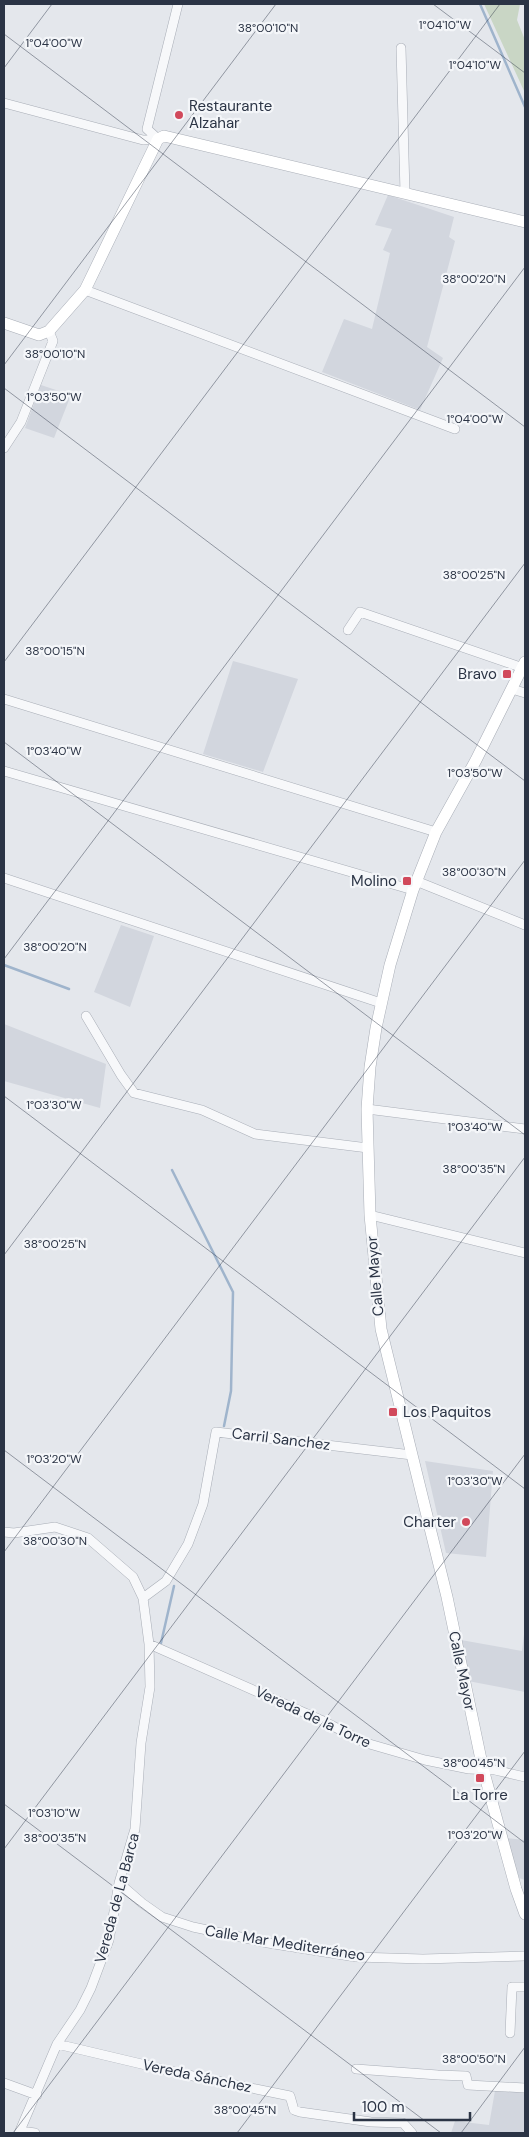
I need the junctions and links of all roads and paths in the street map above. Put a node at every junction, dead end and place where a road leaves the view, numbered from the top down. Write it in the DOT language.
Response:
graph roads {
  1 [pos="178,4"];
  2 [pos="401,48"];
  3 [pos="4,103"];
  4 [pos="158,139"];
  5 [pos="405,193"];
  6 [pos="525,222"];
  7 [pos="85,290"];
  8 [pos="4,323"];
  9 [pos="49,331"];
  10 [pos="455,429"];
  11 [pos="4,448"];
  12 [pos="348,630"];
  13 [pos="524,665"];
  14 [pos="512,688"];
  15 [pos="525,693"];
  16 [pos="4,699"];
  17 [pos="4,771"];
  18 [pos="436,832"];
  19 [pos="4,878"];
  20 [pos="415,886"];
  21 [pos="525,925"];
  22 [pos="381,1003"];
  23 [pos="86,1016"];
  24 [pos="367,1109"];
  25 [pos="525,1129"];
  26 [pos="368,1148"];
  27 [pos="370,1215"];
  28 [pos="525,1253"];
  29 [pos="412,1455"];
  30 [pos="4,1532"];
  31 [pos="143,1598"];
  32 [pos="149,1644"];
  33 [pos="483,1769"];
  34 [pos="525,1777"];
  35 [pos="119,1883"];
  36 [pos="524,1907"];
  37 [pos="525,1956"];
  38 [pos="525,1987"];
  39 [pos="510,2034"];
  40 [pos="57,2044"];
  41 [pos="356,2069"];
  42 [pos="4,2083"];
  43 [pos="525,2088"];
  44 [pos="37,2095"];
  45 [pos="20,2132"];
  46 [pos="35,2133"];
  47 [pos="412,2133"];
  1 -- 4 [label="street"];
  2 -- 5 [label="street"];
  3 -- 4 [label="street"];
  4 -- 5 [label="main road"];
  4 -- 7 [label="main road"];
  5 -- 6 [label="main road"];
  7 -- 9 [label="main road"];
  7 -- 10 [label="street"];
  8 -- 9 [label="main road"];
  9 -- 11 [label="street"];
  12 -- 13 [label="street"];
  13 -- 14 [label="main road, Calle Mayor"];
  14 -- 15 [label="street"];
  14 -- 18 [label="main road, Calle Mayor"];
  16 -- 18 [label="street"];
  17 -- 20 [label="street"];
  18 -- 20 [label="main road, Calle Mayor"];
  19 -- 22 [label="street"];
  20 -- 21 [label="street"];
  20 -- 22 [label="main road, Calle Mayor"];
  22 -- 24 [label="main road, Calle Mayor"];
  23 -- 26 [label="street"];
  24 -- 25 [label="street"];
  24 -- 26 [label="main road, Calle Mayor"];
  26 -- 27 [label="main road, Calle Mayor"];
  27 -- 28 [label="street"];
  27 -- 29 [label="main road, Calle Mayor"];
  29 -- 31 [label="street, Carril Sanchez"];
  29 -- 33 [label="main road, Calle Mayor"];
  30 -- 31 [label="street"];
  31 -- 32 [label="street, Vereda de La Barca"];
  32 -- 33 [label="street, Vereda de la Torre"];
  32 -- 35 [label="street, Vereda de La Barca"];
  33 -- 34 [label="street, Vereda de la Torre"];
  33 -- 36 [label="main road, Calle Mayor"];
  35 -- 37 [label="street, Calle Mar Mediterráneo"];
  35 -- 40 [label="street, Vereda de La Barca"];
  38 -- 39 [label="street"];
  40 -- 44 [label="street, Vereda de La Barca"];
  40 -- 47 [label="street, Vereda Sánchez"];
  41 -- 43 [label="street"];
  42 -- 44 [label="street"];
  44 -- 45 [label="street, Vereda de La Barca"];
  45 -- 46 [label="street"];
}
